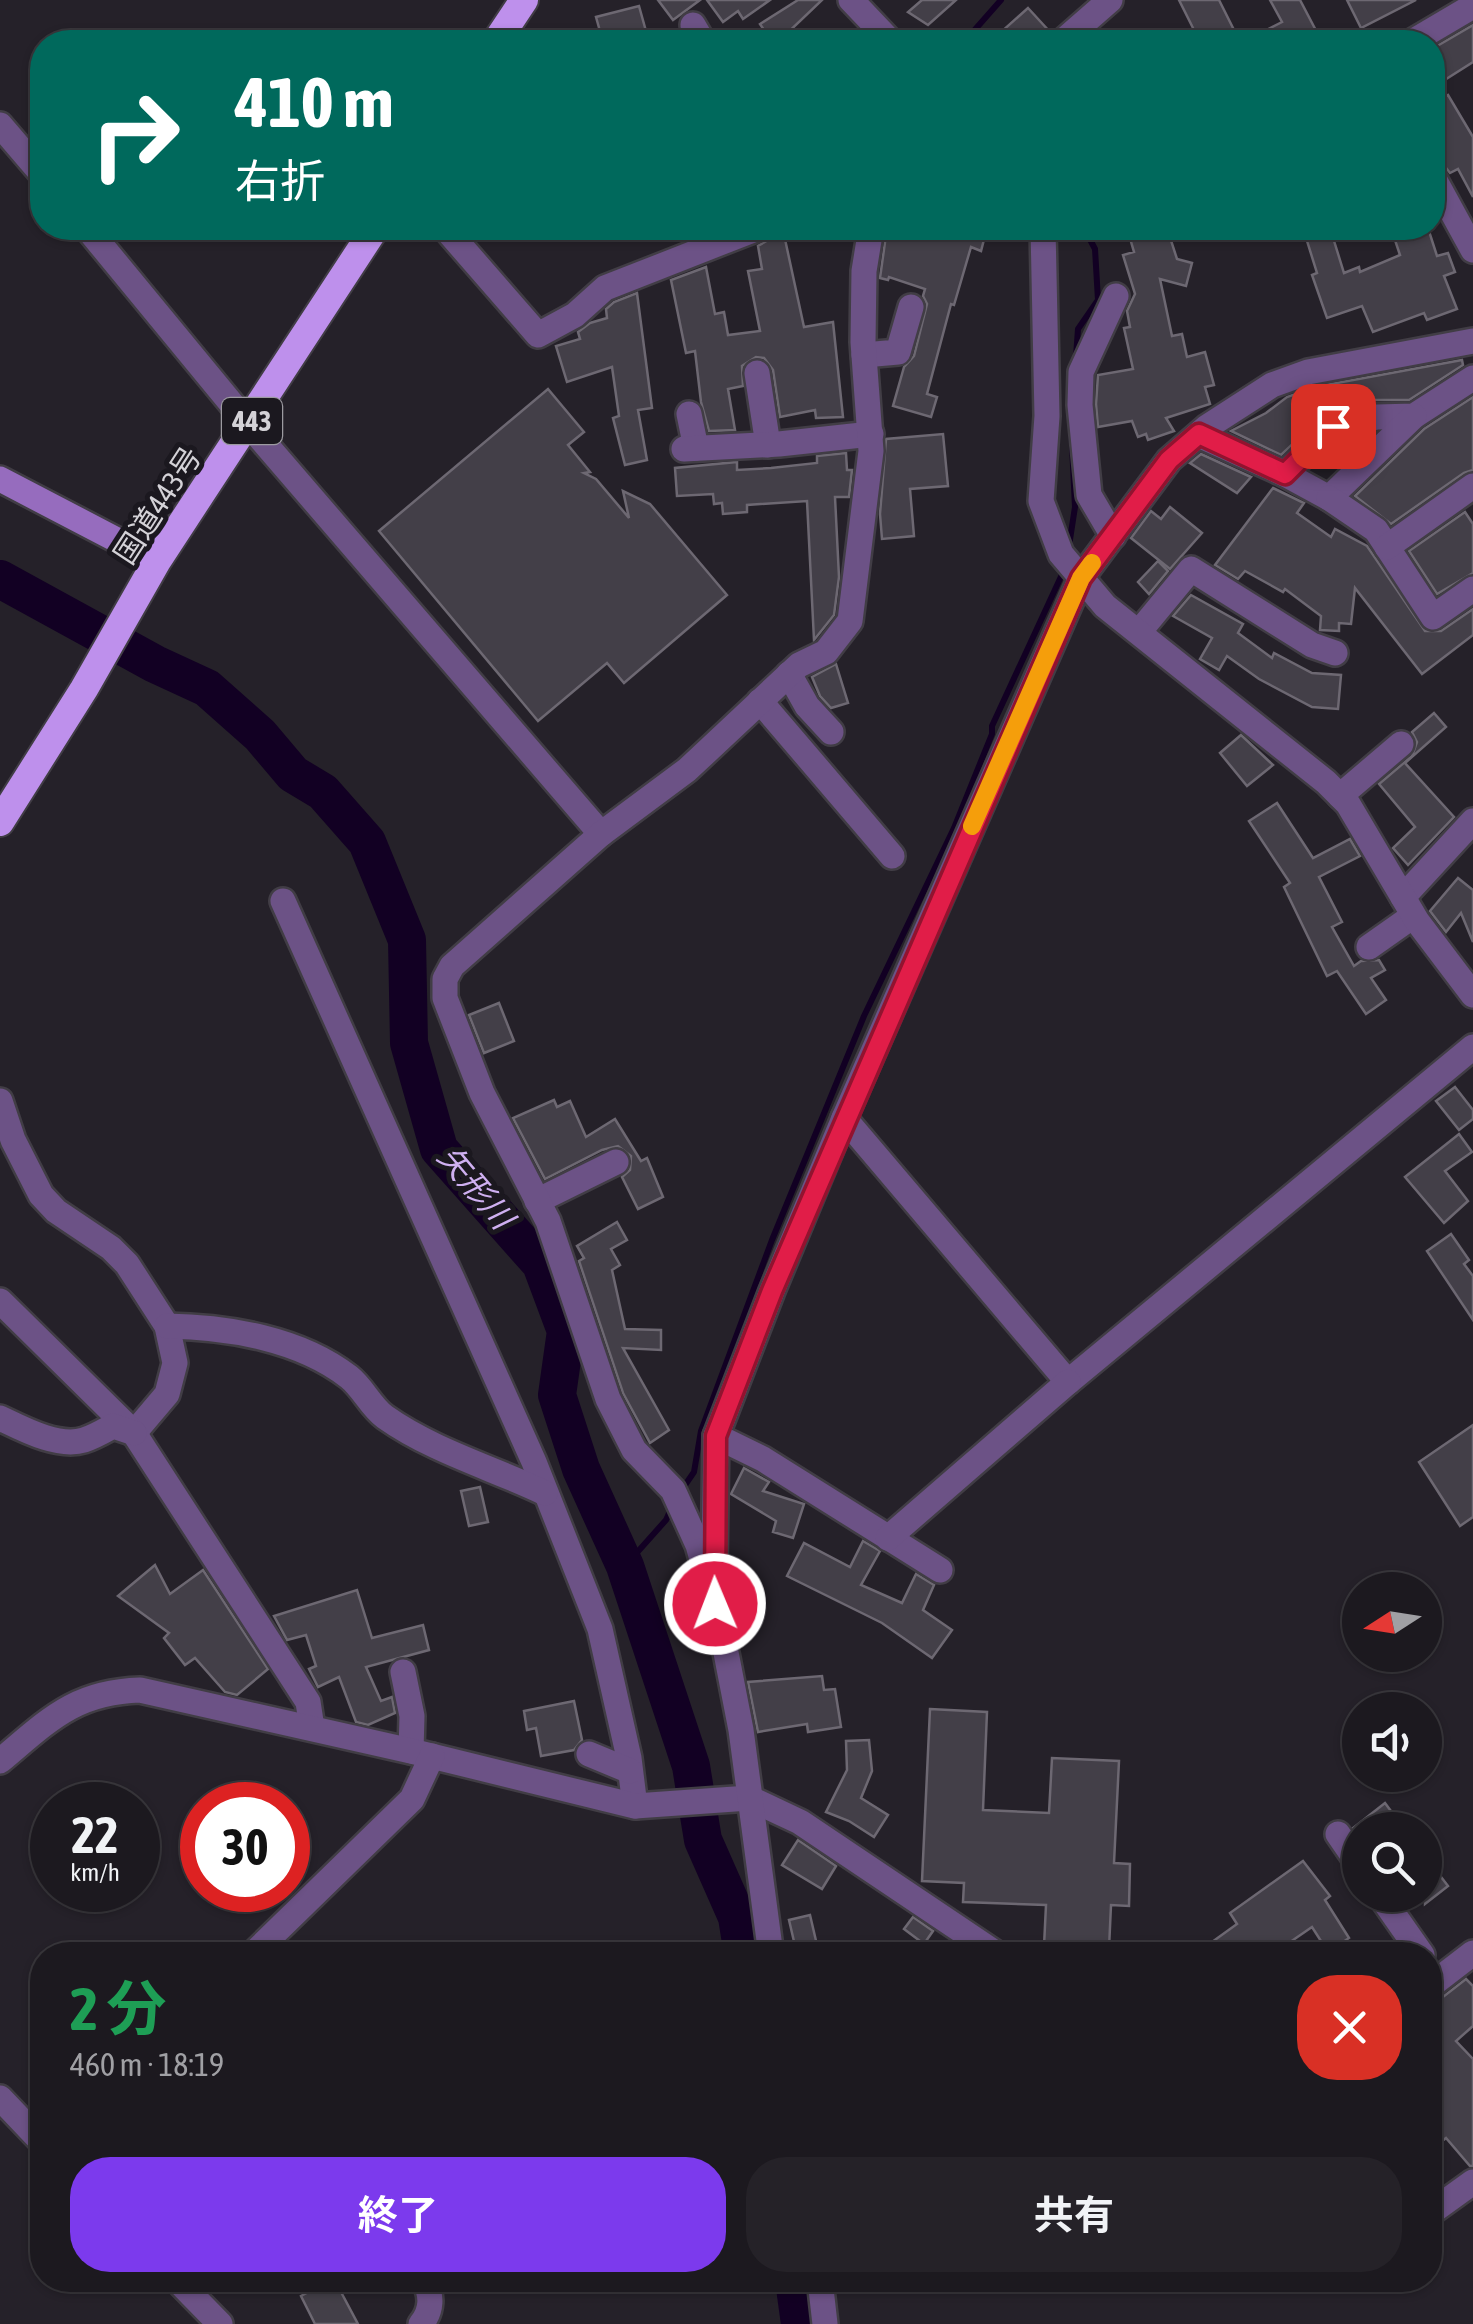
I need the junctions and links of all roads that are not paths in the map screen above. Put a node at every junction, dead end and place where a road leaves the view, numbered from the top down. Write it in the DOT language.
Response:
graph roads {
  1 [pos="524,0"];
  2 [pos="851,0"];
  3 [pos="1110,0"];
  4 [pos="1473,6"];
  5 [pos="504,30"];
  6 [pos="880,30"];
  7 [pos="1076,30"];
  8 [pos="1432,30"];
  9 [pos="0,124"];
  10 [pos="30,160"];
  11 [pos="1445,199"];
  12 [pos="96,240"];
  13 [pos="367,240"];
  14 [pos="455,240"];
  15 [pos="727,240"];
  16 [pos="870,240"];
  17 [pos="1042,240"];
  18 [pos="1473,250"];
  19 [pos="1116,296"];
  20 [pos="911,307"];
  21 [pos="1473,342"];
  22 [pos="864,355"];
  23 [pos="758,374"];
  24 [pos="1473,378"];
  25 [pos="689,414"];
  26 [pos="1414,416"];
  27 [pos="249,425"];
  28 [pos="871,434"];
  29 [pos="1199,434"];
  30 [pos="768,445"];
  31 [pos="1285,474"];
  32 [pos="0,480"];
  33 [pos="1473,486"];
  34 [pos="1328,498"];
  35 [pos="1113,536"];
  36 [pos="1387,548"];
  37 [pos="157,561"];
  38 [pos="1081,578"];
  39 [pos="1473,589"];
  40 [pos="1139,632"];
  41 [pos="1335,653"];
  42 [pos="789,674"];
  43 [pos="760,701"];
  44 [pos="831,732"];
  45 [pos="1400,744"];
  46 [pos="1340,796"];
  47 [pos="1473,821"];
  48 [pos="0,822"];
  49 [pos="601,834"];
  50 [pos="1473,836"];
  51 [pos="892,856"];
  52 [pos="283,901"];
  53 [pos="1408,906"];
  54 [pos="1369,947"];
  55 [pos="1473,996"];
  56 [pos="1473,1047"];
  57 [pos="0,1101"];
  58 [pos="844,1118"];
  59 [pos="616,1162"];
  60 [pos="537,1201"];
  61 [pos="0,1301"];
  62 [pos="168,1326"];
  63 [pos="1068,1382"];
  64 [pos="0,1418"];
  65 [pos="134,1433"];
  66 [pos="716,1436"];
  67 [pos="546,1493"];
  68 [pos="888,1538"];
  69 [pos="940,1570"];
  70 [pos="715,1604"];
  71 [pos="403,1672"];
  72 [pos="312,1728"];
  73 [pos="422,1753"];
  74 [pos="589,1754"];
  75 [pos="0,1760"];
  76 [pos="630,1771"];
  77 [pos="743,1798"];
  78 [pos="642,1806"];
  79 [pos="1338,1834"];
  80 [pos="1342,1840"];
  81 [pos="1392,1912"];
  82 [pos="265,1942"];
  83 [pos="770,1942"];
  84 [pos="979,1942"];
  85 [pos="1413,1942"];
  86 [pos="1473,1953"];
  87 [pos="1442,1972"];
  88 [pos="0,2098"];
  89 [pos="30,2129"];
  90 [pos="1473,2182"];
  91 [pos="1442,2205"];
  92 [pos="189,2292"];
  93 [pos="429,2292"];
  94 [pos="821,2292"];
  95 [pos="220,2324"];
  96 [pos="421,2324"];
  97 [pos="825,2324"];
  1 -- 5 [label="highway"];
  2 -- 6 [label="street"];
  3 -- 7 [label="street"];
  4 -- 8 [label="street"];
  9 -- 10 [label="street"];
  11 -- 18 [label="street"];
  12 -- 27 [label="street"];
  13 -- 27 [label="highway, 国道443号 / 443"];
  14 -- 15 [label="street"];
  16 -- 22 [label="street"];
  17 -- 38 [label="street"];
  19 -- 35 [label="street"];
  20 -- 22 [label="street"];
  21 -- 29 [label="street"];
  22 -- 28 [label="street"];
  23 -- 30 [label="street"];
  24 -- 26 [label="street"];
  25 -- 30 [label="street"];
  26 -- 31 [label="street"];
  26 -- 34 [label="street"];
  27 -- 37 [label="highway, 国道443号 / 443"];
  27 -- 49 [label="street"];
  28 -- 30 [label="street"];
  28 -- 42 [label="street"];
  29 -- 31 [label="street"];
  29 -- 35 [label="street"];
  31 -- 34 [label="street"];
  32 -- 37 [label="main road"];
  33 -- 36 [label="street"];
  34 -- 36 [label="street"];
  35 -- 38 [label="street"];
  36 -- 39 [label="street"];
  37 -- 48 [label="highway, 国道443号 / 443"];
  38 -- 40 [label="street"];
  38 -- 58 [label="street"];
  40 -- 41 [label="street"];
  40 -- 46 [label="street"];
  42 -- 43 [label="street"];
  42 -- 44 [label="street"];
  43 -- 49 [label="street"];
  43 -- 51 [label="street"];
  45 -- 46 [label="street"];
  46 -- 53 [label="street"];
  47 -- 53 [label="street"];
  49 -- 60 [label="street"];
  50 -- 53 [label="street"];
  52 -- 67 [label="street"];
  53 -- 54 [label="street"];
  53 -- 55 [label="street"];
  56 -- 63 [label="street"];
  57 -- 62 [label="street"];
  58 -- 63 [label="street"];
  58 -- 66 [label="street"];
  59 -- 60 [label="street"];
  60 -- 70 [label="street"];
  61 -- 65 [label="street"];
  62 -- 65 [label="street"];
  62 -- 67 [label="street"];
  63 -- 68 [label="street"];
  64 -- 65 [label="street"];
  65 -- 72 [label="street"];
  66 -- 68 [label="street"];
  66 -- 70 [label="street"];
  67 -- 76 [label="street"];
  68 -- 69 [label="street"];
  70 -- 77 [label="street"];
  71 -- 73 [label="street"];
  72 -- 73 [label="street"];
  72 -- 75 [label="street"];
  73 -- 78 [label="street"];
  73 -- 82 [label="street"];
  74 -- 76 [label="street"];
  76 -- 78 [label="street"];
  77 -- 78 [label="street"];
  77 -- 83 [label="street"];
  77 -- 84 [label="street"];
  79 -- 80 [label="street"];
  81 -- 85 [label="street"];
  86 -- 87 [label="street"];
  88 -- 89 [label="street"];
  90 -- 91 [label="street"];
  92 -- 95 [label="street"];
  93 -- 96 [label="street"];
  94 -- 97 [label="street"];
}
